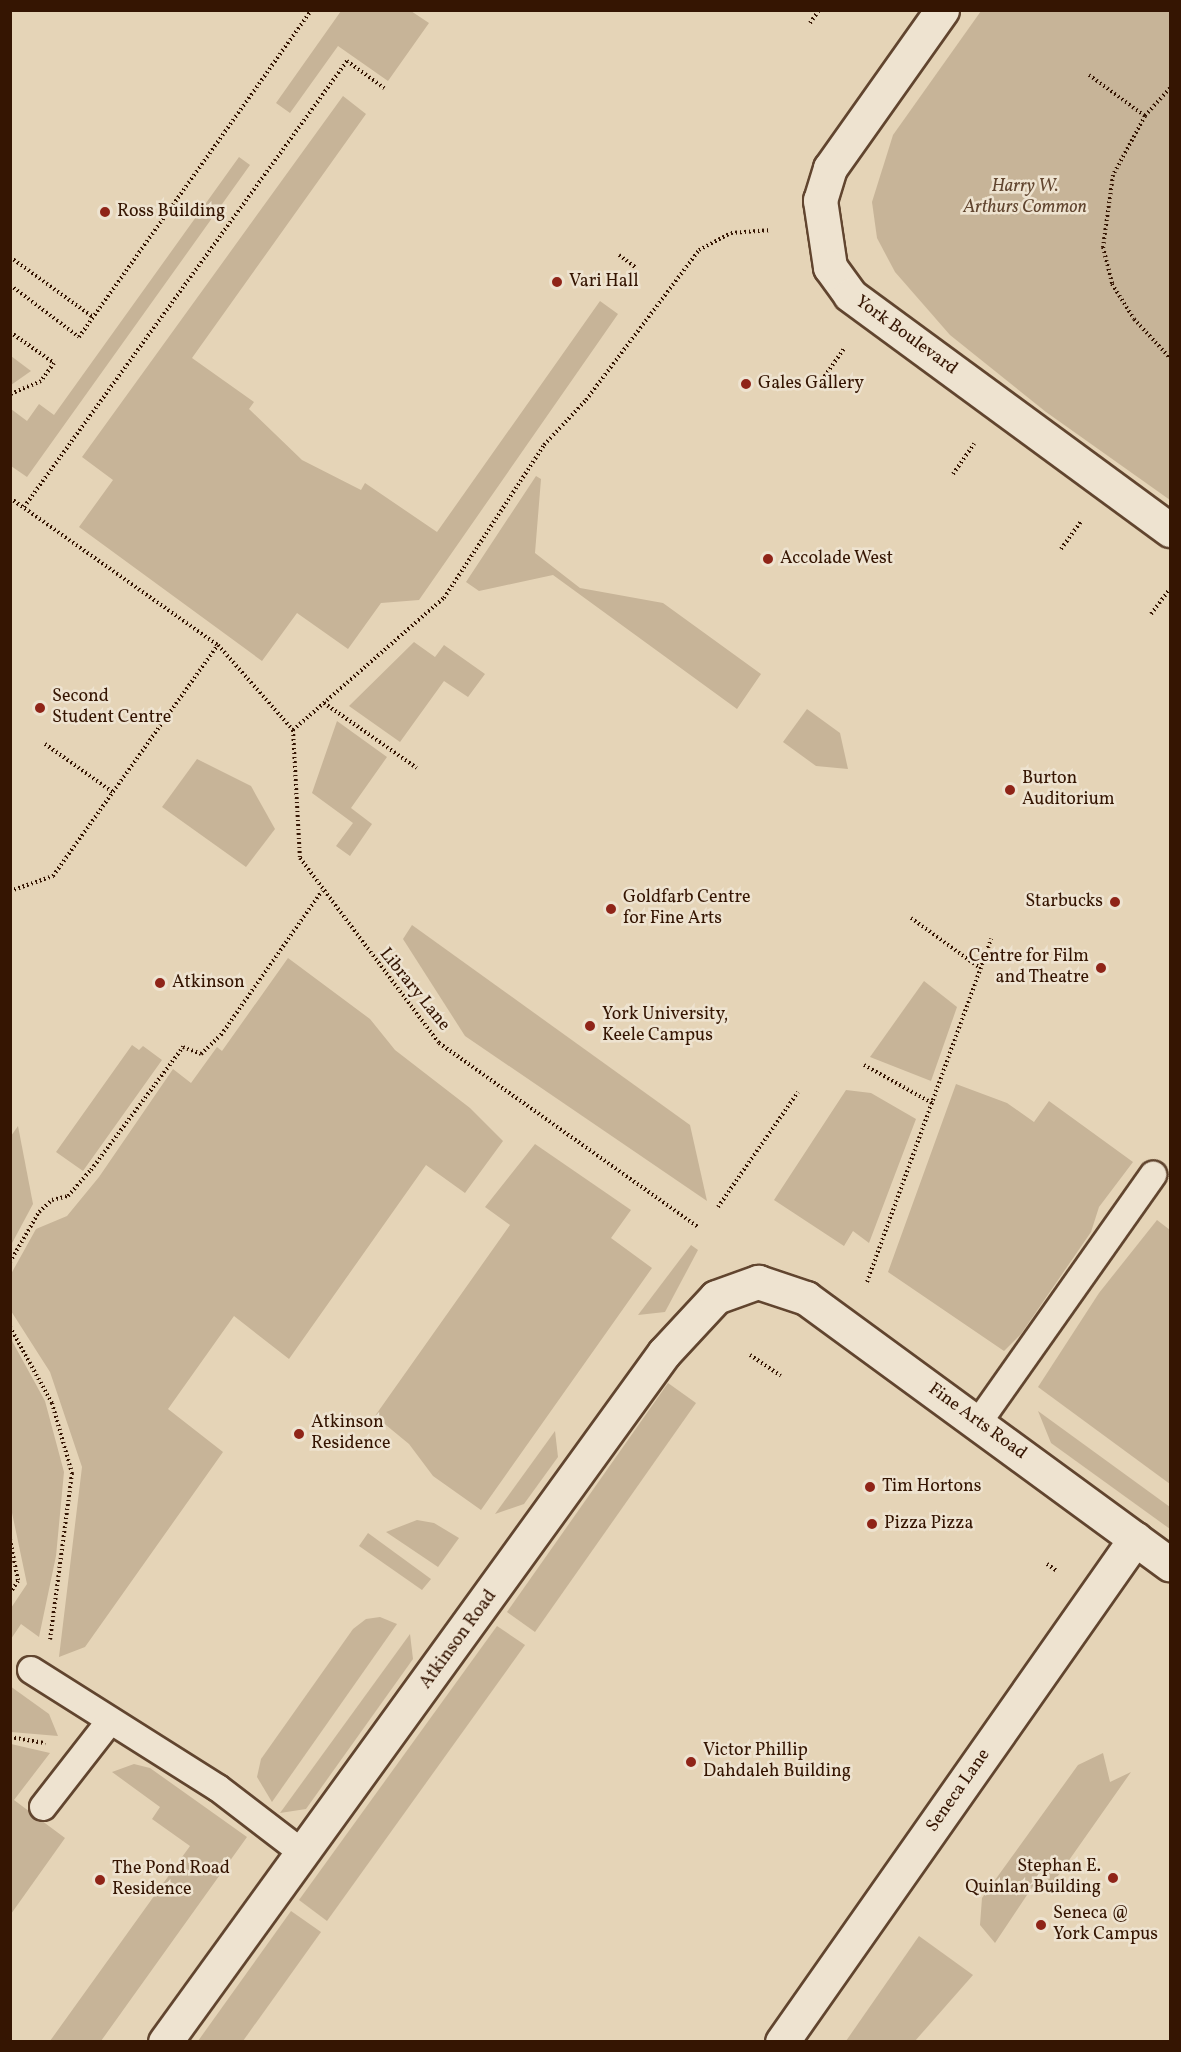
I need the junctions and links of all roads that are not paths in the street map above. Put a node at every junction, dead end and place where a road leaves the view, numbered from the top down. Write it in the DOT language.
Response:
graph roads {
  1 [pos="942,10"];
  2 [pos="1170,530"];
  3 [pos="1153,1176"];
  4 [pos="780,1286"];
  5 [pos="978,1423"];
  6 [pos="1135,1539"];
  7 [pos="1170,1564"];
  8 [pos="37,1675"];
  9 [pos="110,1721"];
  10 [pos="43,1807"];
  11 [pos="304,1854"];
  12 [pos="165,2042"];
  13 [pos="782,2042"];
  1 -- 2 [label="street, York Boulevard"];
  3 -- 5 [label="lane"];
  4 -- 5 [label="street, Fine Arts Road"];
  4 -- 11 [label="street, Atkinson Road"];
  5 -- 6 [label="street, Fine Arts Road"];
  6 -- 7 [label="street, Fine Arts Road"];
  6 -- 13 [label="street, Seneca Lane"];
  8 -- 9 [label="lane"];
  9 -- 10 [label="lane"];
  9 -- 11 [label="lane"];
  11 -- 12 [label="street, Atkinson Road"];
}
